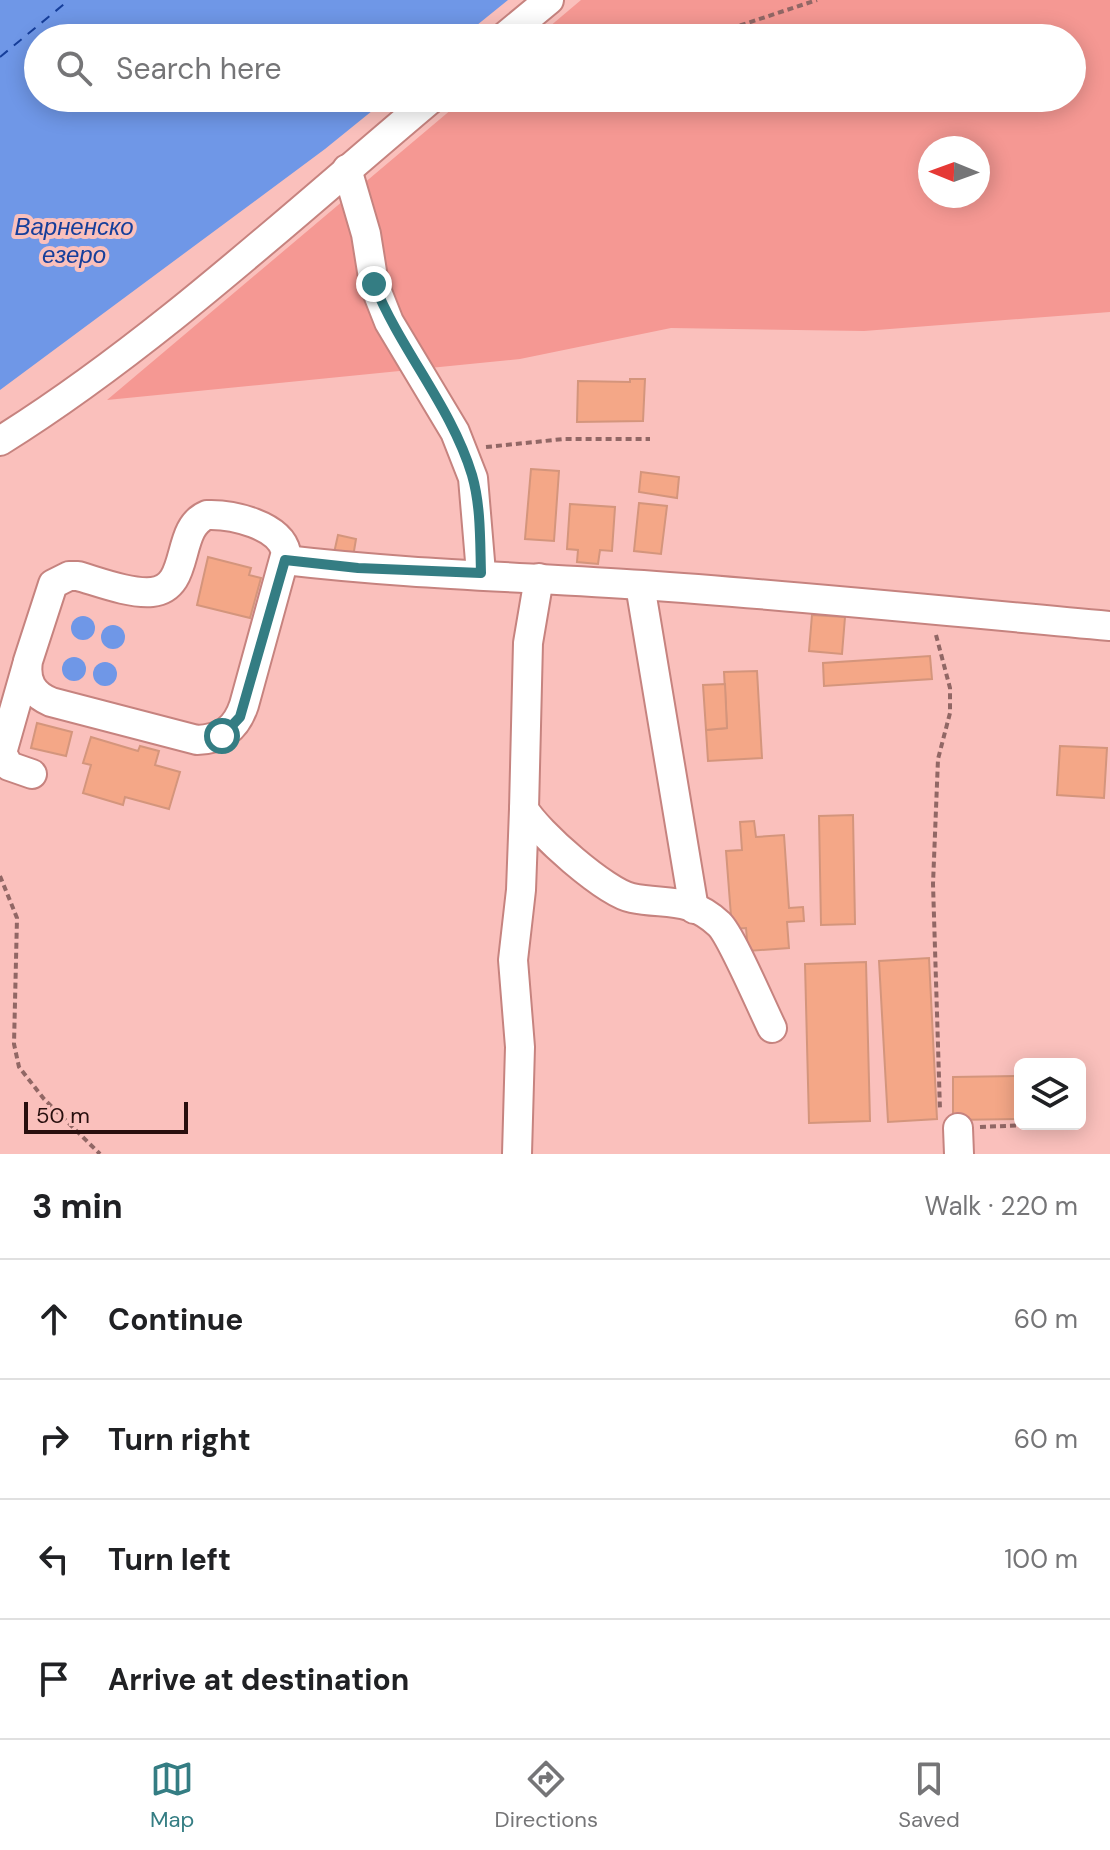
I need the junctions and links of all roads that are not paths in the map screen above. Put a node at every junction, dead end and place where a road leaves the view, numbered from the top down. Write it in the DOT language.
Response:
graph roads {
  1 [pos="549,0"];
  2 [pos="520,24"];
  3 [pos="415,112"];
  4 [pos="347,169"];
  5 [pos="0,441"];
  6 [pos="285,560"];
  7 [pos="481,573"];
  8 [pos="539,578"];
  9 [pos="640,585"];
  10 [pos="1110,626"];
  11 [pos="28,661"];
  12 [pos="32,774"];
  13 [pos="524,809"];
  14 [pos="694,909"];
  15 [pos="772,1028"];
  16 [pos="517,1154"];
  1 -- 2 [label="street"];
  3 -- 4 [label="street"];
  4 -- 5 [label="street"];
  4 -- 7 [label="street"];
  6 -- 7 [label="street"];
  6 -- 11 [label="street"];
  6 -- 11 [label="street"];
  7 -- 8 [label="street"];
  8 -- 9 [label="street"];
  8 -- 13 [label="street"];
  9 -- 10 [label="street"];
  9 -- 14 [label="street"];
  11 -- 12 [label="street"];
  13 -- 14 [label="street"];
  13 -- 16 [label="street"];
  14 -- 15 [label="street"];
}
